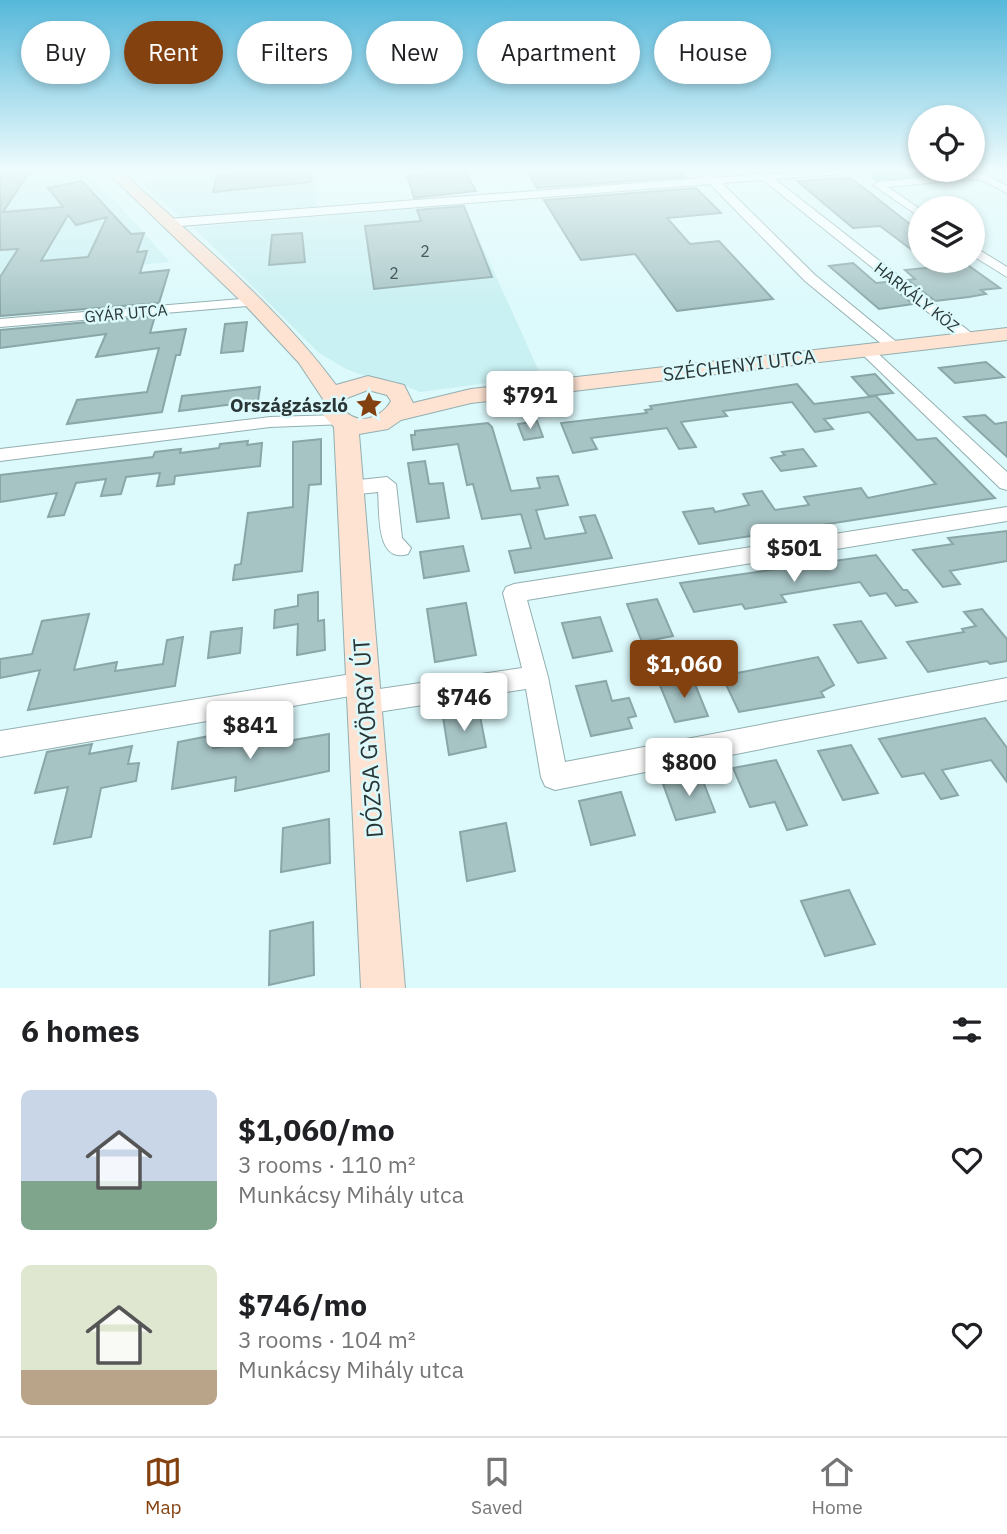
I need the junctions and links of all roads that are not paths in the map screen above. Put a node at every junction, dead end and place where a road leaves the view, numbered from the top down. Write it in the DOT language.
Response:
graph roads {
  1 [pos="161,217"];
  2 [pos="235,217"];
  3 [pos="749,217"];
  4 [pos="817,217"];
  5 [pos="167,223"];
  6 [pos="985,258"];
  7 [pos="1007,273"];
  8 [pos="253,302"];
  9 [pos="0,323"];
  10 [pos="1007,334"];
  11 [pos="969,338"];
  12 [pos="894,347"];
  13 [pos="867,351"];
  14 [pos="306,359"];
  15 [pos="357,384"];
  16 [pos="338,411"];
  17 [pos="391,411"];
  18 [pos="0,455"];
  19 [pos="349,483"];
  20 [pos="1007,483"];
  21 [pos="1007,514"];
  22 [pos="401,548"];
  23 [pos="536,677"];
  24 [pos="1007,689"];
  25 [pos="365,693"];
  26 [pos="0,744"];
  27 [pos="383,988"];
  1 -- 5 [label="main road, DÓZSA GYÖRGY ÚT"];
  2 -- 5 [label="street"];
  3 -- 12 [label="street"];
  4 -- 11 [label="street, HARKÁLY KÖZ"];
  5 -- 8 [label="main road, DÓZSA GYÖRGY ÚT"];
  6 -- 7 [label="street"];
  8 -- 9 [label="street, GYÁR UTCA"];
  8 -- 14 [label="main road, DÓZSA GYÖRGY ÚT"];
  10 -- 11 [label="main road, SZÉCHENYI UTCA"];
  11 -- 12 [label="main road, SZÉCHENYI UTCA"];
  12 -- 13 [label="main road, SZÉCHENYI UTCA"];
  13 -- 17 [label="main road, SZÉCHENYI UTCA"];
  13 -- 20 [label="street"];
  14 -- 15 [label="main road, DÓZSA GYÖRGY ÚT"];
  14 -- 16 [label="main road, DÓZSA GYÖRGY ÚT"];
  15 -- 16 [label="main road"];
  15 -- 17 [label="main road, DÓZSA GYÖRGY ÚT"];
  16 -- 17 [label="main road, SZÉCHENYI UTCA"];
  16 -- 18 [label="street"];
  16 -- 19 [label="main road, DÓZSA GYÖRGY ÚT"];
  17 -- 19 [label="main road"];
  19 -- 22 [label="street"];
  19 -- 25 [label="main road, DÓZSA GYÖRGY ÚT"];
  21 -- 23 [label="street"];
  23 -- 24 [label="street"];
  23 -- 25 [label="street"];
  25 -- 26 [label="street"];
  25 -- 27 [label="main road, DÓZSA GYÖRGY ÚT"];
}
